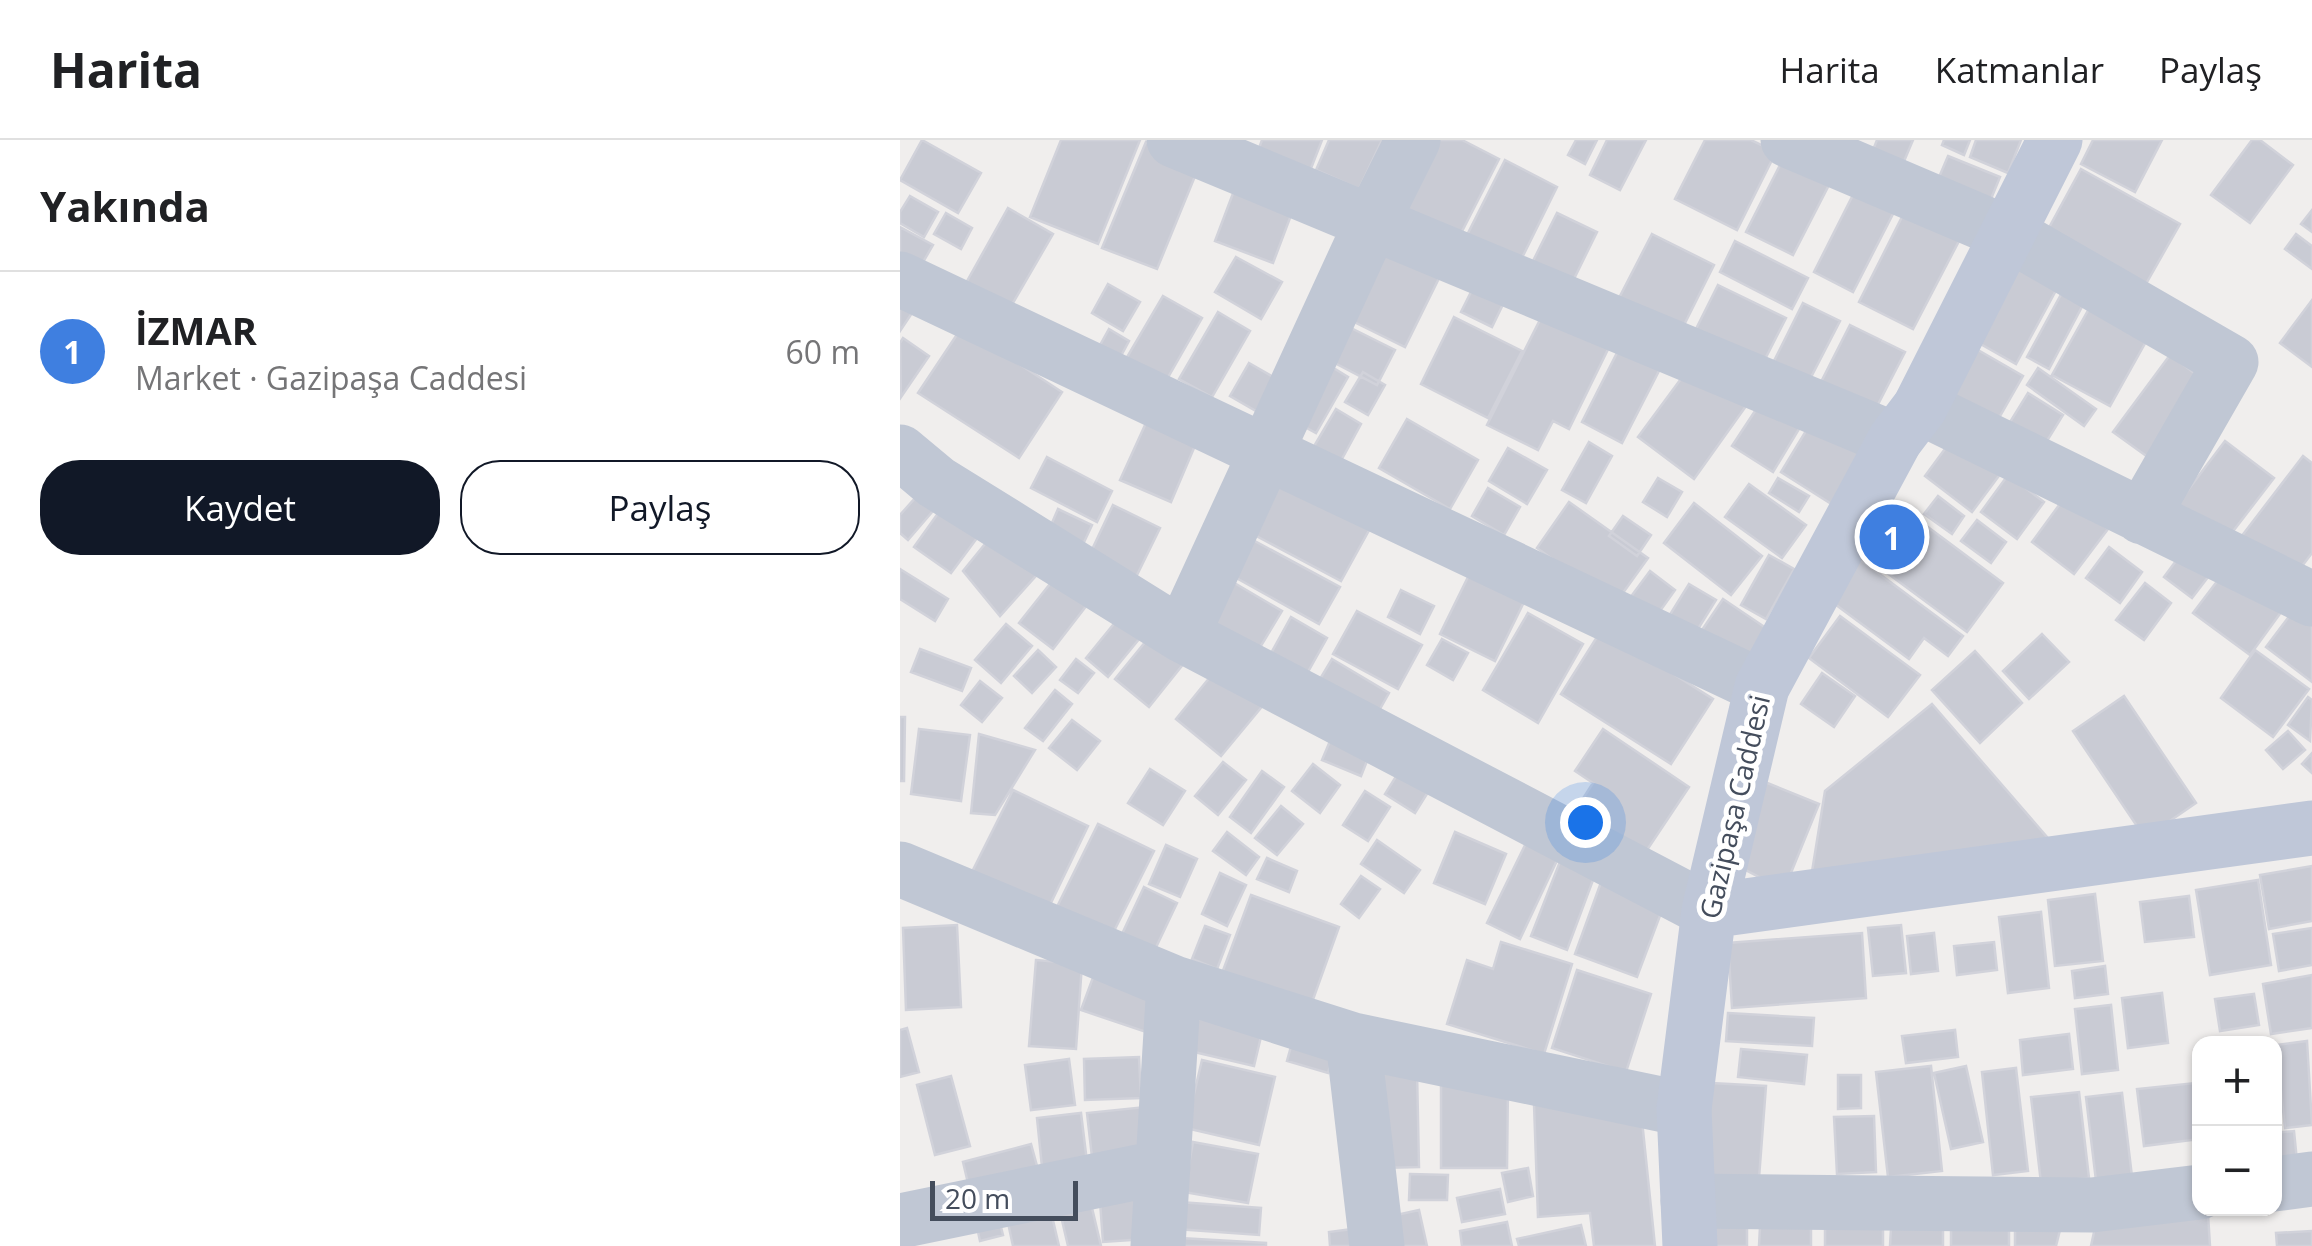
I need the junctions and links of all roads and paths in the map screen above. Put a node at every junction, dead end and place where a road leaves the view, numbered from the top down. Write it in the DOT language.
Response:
graph roads {
  1 [pos="1174,140"];
  2 [pos="1414,140"];
  3 [pos="1788,140"];
  4 [pos="2056,140"];
  5 [pos="1372,220"];
  6 [pos="2009,234"];
  7 [pos="900,279"];
  8 [pos="1908,423"];
  9 [pos="900,452"];
  10 [pos="1266,454"];
  11 [pos="2142,517"];
  12 [pos="2312,599"];
  13 [pos="1182,635"];
  14 [pos="1762,687"];
  15 [pos="2312,828"];
  16 [pos="900,869"];
  17 [pos="1709,911"];
  18 [pos="1174,983"];
  19 [pos="1353,1040"];
  20 [pos="1684,1109"];
  21 [pos="1163,1167"];
  22 [pos="2312,1180"];
  23 [pos="2282,1183"];
  24 [pos="2192,1194"];
  25 [pos="900,1221"];
  26 [pos="1689,1223"];
  27 [pos="2086,1225"];
  28 [pos="1158,1246"];
  29 [pos="1377,1246"];
  1 -- 5 [label="street"];
  2 -- 5 [label="street"];
  3 -- 6 [label="street"];
  4 -- 6 [label="street, Gazipaşa Caddesi"];
  5 -- 8 [label="street"];
  5 -- 10 [label="street"];
  6 -- 8 [label="street, Gazipaşa Caddesi"];
  6 -- 11 [label="street"];
  7 -- 10 [label="street"];
  8 -- 11 [label="street"];
  8 -- 14 [label="street, Gazipaşa Caddesi"];
  9 -- 13 [label="street"];
  10 -- 13 [label="street"];
  10 -- 14 [label="street"];
  11 -- 12 [label="street"];
  13 -- 17 [label="street"];
  14 -- 17 [label="street, Gazipaşa Caddesi"];
  15 -- 17 [label="street"];
  16 -- 18 [label="street"];
  17 -- 20 [label="street, Gazipaşa Caddesi"];
  18 -- 19 [label="street"];
  18 -- 21 [label="street"];
  19 -- 20 [label="street"];
  19 -- 29 [label="street"];
  20 -- 26 [label="street, Gazipaşa Caddesi"];
  21 -- 25 [label="street"];
  21 -- 28 [label="street"];
  22 -- 23 [label="street"];
  24 -- 27 [label="street"];
  26 -- 27 [label="street"];
}
